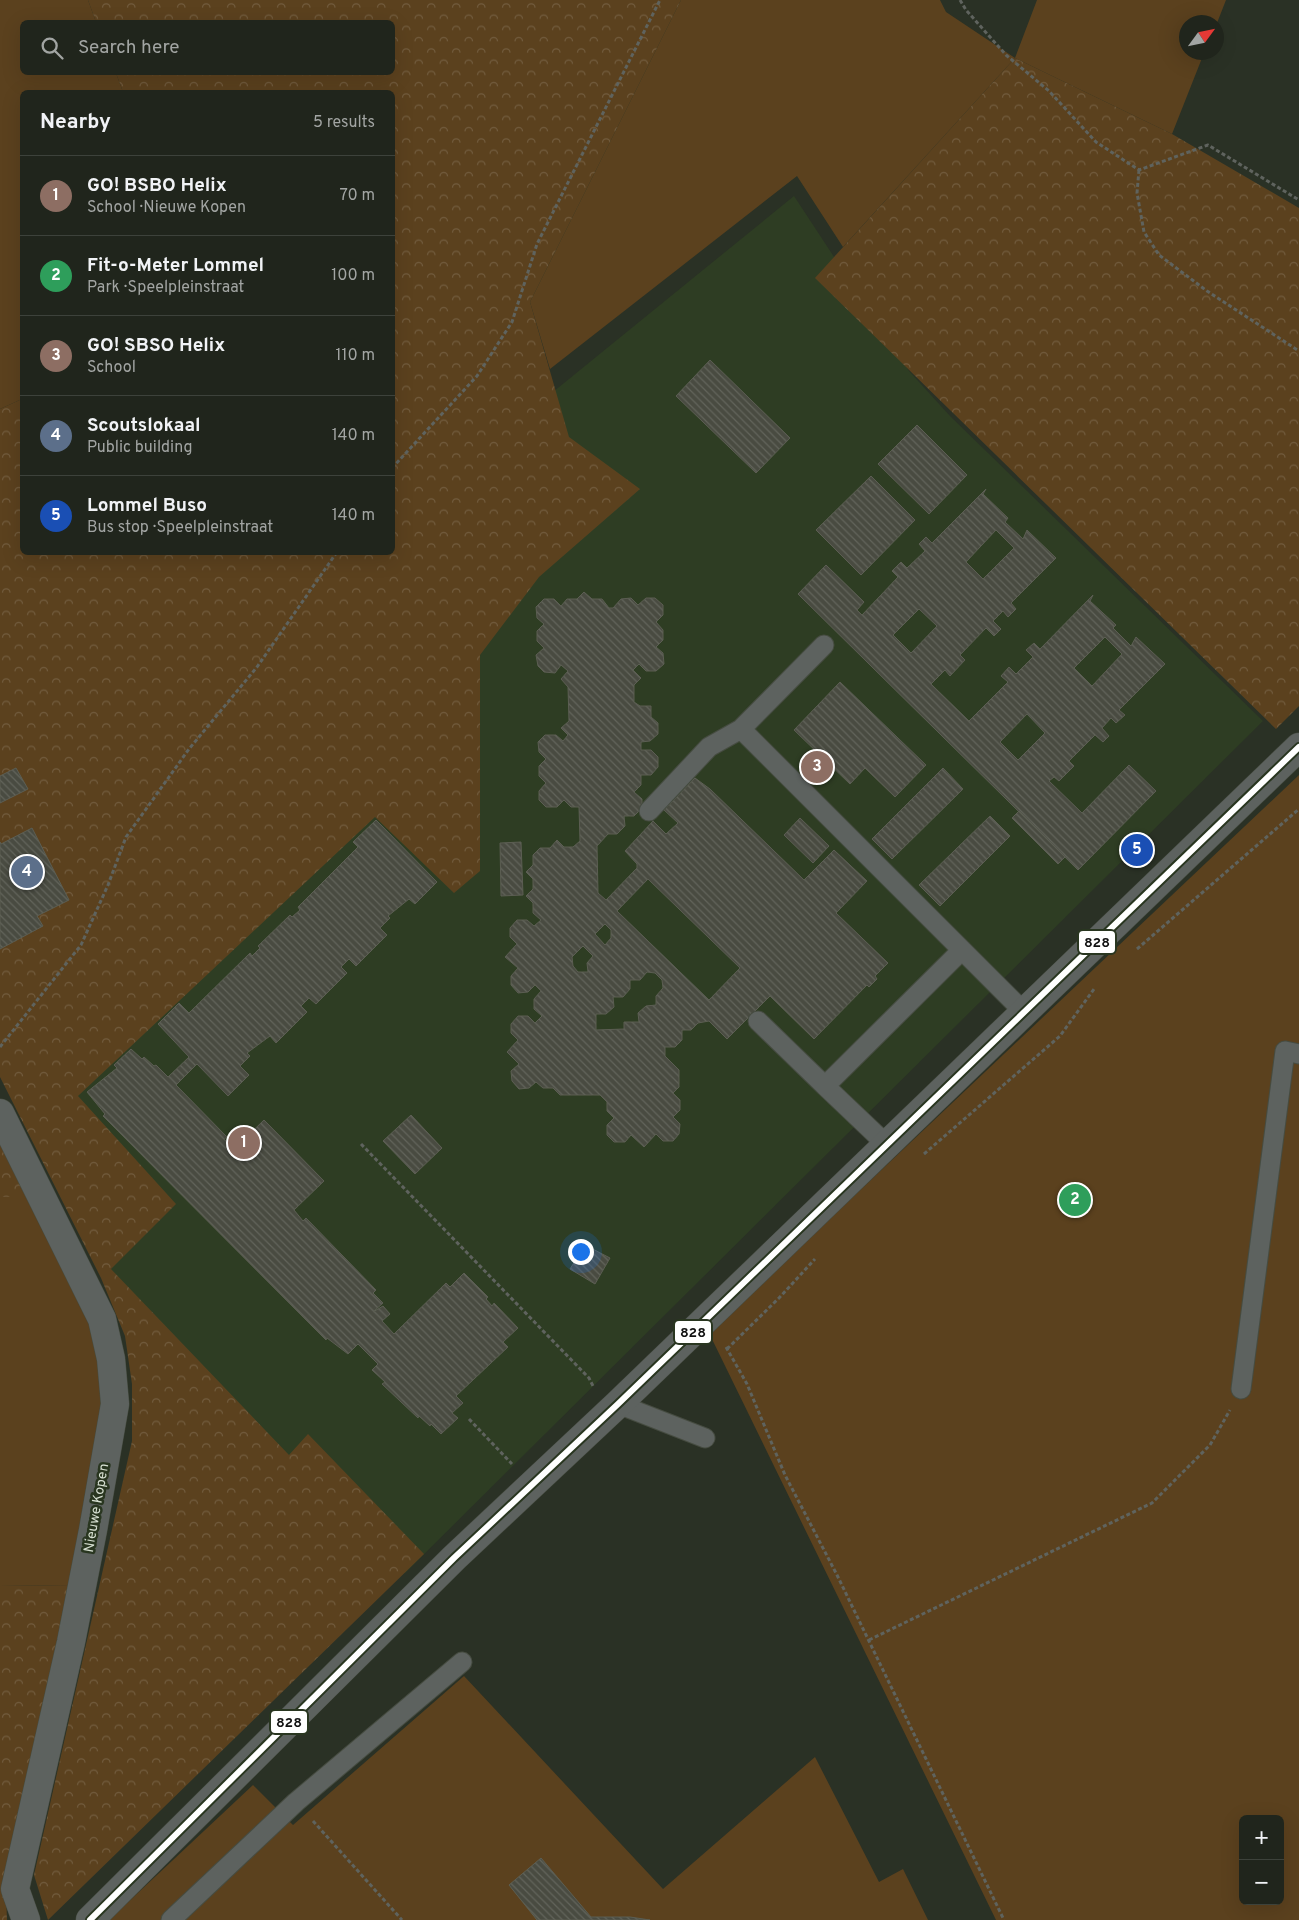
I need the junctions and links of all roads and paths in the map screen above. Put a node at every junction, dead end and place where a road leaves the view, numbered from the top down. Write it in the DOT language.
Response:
graph roads {
  1 [pos="660,0"];
  2 [pos="960,0"];
  3 [pos="1139,170"];
  4 [pos="1299,200"];
  5 [pos="1299,351"];
  6 [pos="395,465"];
  7 [pos="335,555"];
  8 [pos="824,645"];
  9 [pos="741,729"];
  10 [pos="1299,747"];
  11 [pos="1299,809"];
  12 [pos="649,811"];
  13 [pos="962,950"];
  14 [pos="1132,953"];
  15 [pos="1097,986"];
  16 [pos="1025,1013"];
  17 [pos="758,1021"];
  18 [pos="0,1047"];
  19 [pos="1299,1054"];
  20 [pos="825,1086"];
  21 [pos="0,1113"];
  22 [pos="361,1144"];
  23 [pos="887,1145"];
  24 [pos="918,1160"];
  25 [pos="820,1254"];
  26 [pos="708,1316"];
  27 [pos="727,1348"];
  28 [pos="1241,1388"];
  29 [pos="613,1408"];
  30 [pos="469,1419"];
  31 [pos="705,1438"];
  32 [pos="532,1484"];
  33 [pos="869,1640"];
  34 [pos="462,1662"];
  35 [pos="296,1802"];
  36 [pos="26,1920"];
  37 [pos="90,1920"];
  38 [pos="171,1920"];
  39 [pos="402,1920"];
  40 [pos="1004,1920"];
  1 -- 6 [label="path"];
  2 -- 3 [label="path"];
  3 -- 4 [label="path"];
  3 -- 5 [label="path"];
  7 -- 18 [label="path"];
  8 -- 9 [label="lane"];
  9 -- 12 [label="lane"];
  9 -- 13 [label="lane"];
  10 -- 16 [label="street"];
  11 -- 14 [label="path"];
  13 -- 16 [label="lane"];
  13 -- 20 [label="lane"];
  15 -- 24 [label="path"];
  16 -- 23 [label="street"];
  17 -- 20 [label="lane"];
  19 -- 28 [label="lane"];
  20 -- 23 [label="lane"];
  21 -- 36 [label="street, Nieuwe Kopen"];
  22 -- 29 [label="path"];
  23 -- 26 [label="street"];
  25 -- 27 [label="path"];
  26 -- 27 [label="path"];
  26 -- 29 [label="street"];
  27 -- 33 [label="path"];
  28 -- 33 [label="path"];
  29 -- 31 [label="lane"];
  29 -- 32 [label="street"];
  30 -- 32 [label="path"];
  32 -- 37 [label="street"];
  33 -- 40 [label="path"];
  34 -- 35 [label="lane"];
  35 -- 38 [label="lane"];
  35 -- 39 [label="path"];
}
